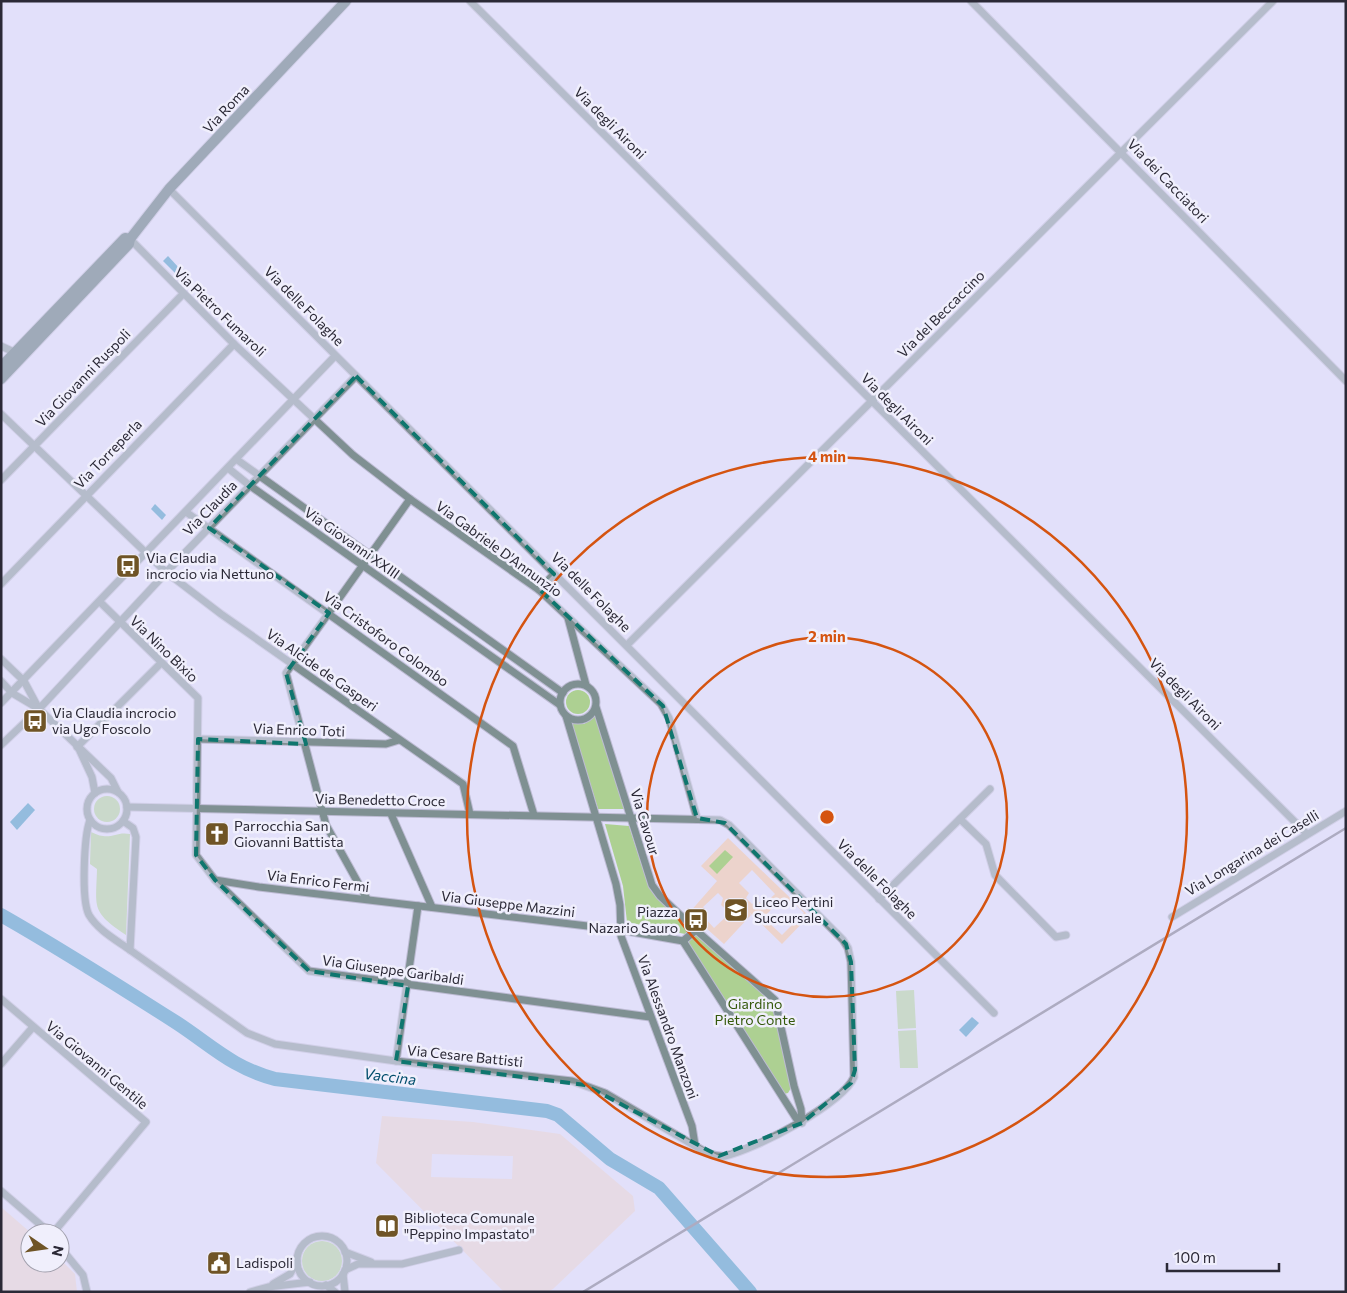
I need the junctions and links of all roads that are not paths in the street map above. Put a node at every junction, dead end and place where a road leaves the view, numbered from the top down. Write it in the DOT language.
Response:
graph roads {
  1 [pos="346,1"];
  2 [pos="470,1"];
  3 [pos="971,1"];
  4 [pos="1273,1"];
  5 [pos="1122,152"];
  6 [pos="169,189"];
  7 [pos="130,239"];
  8 [pos="183,294"];
  9 [pos="234,344"];
  10 [pos="1,346"];
  11 [pos="19,356"];
  12 [pos="335,356"];
  13 [pos="1,367"];
  14 [pos="356,376"];
  15 [pos="1,379"];
  16 [pos="1346,380"];
  17 [pos="294,400"];
  18 [pos="871,400"];
  19 [pos="1,414"];
  20 [pos="315,417"];
  21 [pos="35,445"];
  22 [pos="236,459"];
  23 [pos="228,468"];
  24 [pos="258,477"];
  25 [pos="1,480"];
  26 [pos="249,486"];
  27 [pos="86,494"];
  28 [pos="410,499"];
  29 [pos="186,512"];
  30 [pos="208,528"];
  31 [pos="146,554"];
  32 [pos="369,555"];
  33 [pos="362,565"];
  34 [pos="166,572"];
  35 [pos="554,574"];
  36 [pos="1,584"];
  37 [pos="539,590"];
  38 [pos="100,602"];
  39 [pos="329,613"];
  40 [pos="568,617"];
  41 [pos="120,623"];
  42 [pos="470,626"];
  43 [pos="463,636"];
  44 [pos="627,645"];
  45 [pos="1,659"];
  46 [pos="161,663"];
  47 [pos="292,664"];
  48 [pos="1,681"];
  49 [pos="24,681"];
  50 [pos="586,685"];
  51 [pos="12,693"];
  52 [pos="563,693"];
  53 [pos="1,703"];
  54 [pos="560,705"];
  55 [pos="596,707"];
  56 [pos="39,709"];
  57 [pos="566,716"];
  58 [pos="198,739"];
  59 [pos="399,740"];
  60 [pos="306,744"];
  61 [pos="1,745"];
  62 [pos="78,748"];
  63 [pos="990,789"];
  64 [pos="118,792"];
  65 [pos="95,793"];
  66 [pos="127,807"];
  67 [pos="197,809"];
  68 [pos="323,811"];
  69 [pos="1346,811"];
  70 [pos="390,814"];
  71 [pos="470,814"];
  72 [pos="534,815"];
  73 [pos="596,816"];
  74 [pos="632,818"];
  75 [pos="697,818"];
  76 [pos="960,819"];
  77 [pos="90,820"];
  78 [pos="123,822"];
  79 [pos="1308,834"];
  80 [pos="215,880"];
  81 [pos="879,899"];
  82 [pos="367,900"];
  83 [pos="418,906"];
  84 [pos="432,908"];
  85 [pos="1172,917"];
  86 [pos="621,930"];
  87 [pos="696,930"];
  88 [pos="1066,936"];
  89 [pos="683,941"];
  90 [pos="130,950"];
  91 [pos="407,986"];
  92 [pos="1,999"];
  93 [pos="994,1013"];
  94 [pos="650,1017"];
  95 [pos="33,1027"];
  96 [pos="396,1061"];
  97 [pos="1,1064"];
  98 [pos="802,1123"];
  99 [pos="695,1145"];
  100 [pos="1,1190"];
  101 [pos="39,1223"];
  102 [pos="60,1223"];
  103 [pos="459,1250"];
  104 [pos="345,1252"];
  105 [pos="297,1259"];
  106 [pos="70,1260"];
  107 [pos="374,1263"];
  108 [pos="344,1272"];
  109 [pos="310,1282"];
  110 [pos="326,1285"];
  111 [pos="268,1287"];
  112 [pos="87,1292"];
  113 [pos="250,1292"];
  114 [pos="335,1292"];
  115 [pos="345,1292"];
  1 -- 6 [label="street, Via Roma"];
  2 -- 18 [label="street, Via degli Aironi"];
  3 -- 5 [label="street, Via dei Cacciatori"];
  4 -- 5 [label="street, Via del Beccaccino"];
  5 -- 16 [label="street, Via dei Cacciatori"];
  5 -- 18 [label="street, Via del Beccaccino"];
  6 -- 7 [label="street, Via Roma"];
  6 -- 12 [label="street, Via delle Folaghe"];
  7 -- 8 [label="street, Via Pietro Fumaroli"];
  7 -- 11 [label="street, Via Roma"];
  8 -- 9 [label="street, Via Pietro Fumaroli"];
  8 -- 21 [label="street, Via Giovanni Ruspoli"];
  9 -- 17 [label="street, Via Pietro Fumaroli"];
  9 -- 27 [label="street, Via Torreperla"];
  10 -- 11 [label="street"];
  11 -- 13 [label="street, Via Roma"];
  11 -- 15 [label="street, Via Roma"];
  12 -- 14 [label="street, Via delle Folaghe"];
  12 -- 17 [label="street, Via Claudia"];
  14 -- 20 [label="street, Via Claudia"];
  14 -- 35 [label="street, Via delle Folaghe"];
  17 -- 20 [label="street, Via Gabriele D'Annunzio"];
  17 -- 22 [label="street, Via Claudia"];
  18 -- 44 [label="street, Via del Beccaccino"];
  18 -- 79 [label="street, Via degli Aironi"];
  19 -- 21 [label="street, Via Alcide de Gasperi"];
  20 -- 24 [label="street, Via Claudia"];
  20 -- 28 [label="street, Via Gabriele D'Annunzio"];
  21 -- 25 [label="street, Via Giovanni Ruspoli"];
  21 -- 27 [label="street, Via Alcide de Gasperi"];
  22 -- 23 [label="street, Via Claudia"];
  22 -- 24 [label="street, Via Giovanni XXIII"];
  23 -- 26 [label="street, Via Giovanni XXIII"];
  23 -- 29 [label="street, Via Claudia"];
  24 -- 26 [label="street, Via Claudia"];
  24 -- 32 [label="street, Via Giovanni XXIII"];
  26 -- 30 [label="street, Via Claudia"];
  26 -- 33 [label="street, Via Giovanni XXIII"];
  27 -- 31 [label="street, Via Alcide de Gasperi"];
  27 -- 36 [label="street, Via Torreperla"];
  28 -- 32 [label="street"];
  28 -- 37 [label="street, Via Gabriele D'Annunzio"];
  29 -- 30 [label="street, Via Cristoforo Colombo"];
  29 -- 31 [label="street, Via Claudia"];
  30 -- 34 [label="street, Via Claudia"];
  30 -- 39 [label="street, Via Cristoforo Colombo"];
  31 -- 34 [label="street, Via Alcide de Gasperi"];
  31 -- 38 [label="street, Via Claudia"];
  32 -- 33 [label="street"];
  32 -- 42 [label="street, Via Giovanni XXIII"];
  33 -- 39 [label="street"];
  33 -- 43 [label="street, Via Giovanni XXIII"];
  34 -- 41 [label="street, Via Claudia"];
  34 -- 47 [label="street, Via Alcide de Gasperi"];
  35 -- 37 [label="street"];
  35 -- 44 [label="street, Via delle Folaghe"];
  37 -- 40 [label="street, Via Gabriele D'Annunzio"];
  38 -- 41 [label="street, Via Nino Bixio"];
  38 -- 49 [label="street, Via Claudia"];
  39 -- 47 [label="street"];
  39 -- 72 [label="street, Via Cristoforo Colombo"];
  40 -- 50 [label="street"];
  40 -- 75 [label="street, Via Gabriele D'Annunzio"];
  41 -- 46 [label="street, Via Nino Bixio"];
  41 -- 56 [label="street, Via Claudia"];
  42 -- 43 [label="street"];
  42 -- 52 [label="street, Via Giovanni XXIII"];
  43 -- 54 [label="street, Via Giovanni XXIII"];
  44 -- 81 [label="street, Via delle Folaghe"];
  45 -- 49 [label="street"];
  46 -- 58 [label="street, Via Nino Bixio"];
  46 -- 62 [label="street"];
  47 -- 59 [label="street, Via Alcide de Gasperi"];
  47 -- 60 [label="street"];
  48 -- 51 [label="street"];
  49 -- 51 [label="street, Via Claudia"];
  49 -- 56 [label="street"];
  50 -- 52 [label="street"];
  50 -- 55 [label="street"];
  51 -- 53 [label="street, Via Claudia"];
  51 -- 56 [label="street"];
  52 -- 54 [label="street"];
  54 -- 57 [label="street"];
  55 -- 57 [label="street"];
  55 -- 74 [label="street, Via Cavour"];
  56 -- 61 [label="street, Via Claudia"];
  56 -- 62 [label="street"];
  57 -- 73 [label="street, Via Alessandro Manzoni"];
  58 -- 60 [label="street, Via Enrico Toti"];
  58 -- 67 [label="street, Via Nino Bixio"];
  59 -- 60 [label="street, Via Enrico Toti"];
  59 -- 71 [label="street, Via Alcide de Gasperi"];
  60 -- 68 [label="street"];
  62 -- 64 [label="street"];
  62 -- 65 [label="street"];
  63 -- 76 [label="street"];
  64 -- 65 [label="street"];
  64 -- 66 [label="street"];
  65 -- 77 [label="street"];
  66 -- 67 [label="street, Via Benedetto Croce"];
  66 -- 78 [label="street"];
  67 -- 68 [label="street, Via Benedetto Croce"];
  67 -- 80 [label="street, Via Giuseppe Garibaldi"];
  68 -- 70 [label="street, Via Benedetto Croce"];
  68 -- 82 [label="street"];
  69 -- 79 [label="street, Via Longarina dei Caselli"];
  70 -- 71 [label="street, Via Benedetto Croce"];
  70 -- 84 [label="street"];
  71 -- 72 [label="street, Via Benedetto Croce"];
  72 -- 73 [label="street, Via Benedetto Croce"];
  73 -- 74 [label="street, Via Benedetto Croce"];
  73 -- 86 [label="street, Via Alessandro Manzoni"];
  74 -- 75 [label="street, Via Benedetto Croce"];
  74 -- 87 [label="street, Via Cavour"];
  75 -- 98 [label="street, Via Cesare Battisti"];
  76 -- 81 [label="street"];
  76 -- 88 [label="street"];
  77 -- 78 [label="street"];
  77 -- 90 [label="street, Via Cesare Battisti"];
  78 -- 90 [label="street"];
  79 -- 85 [label="street, Via Longarina dei Caselli"];
  80 -- 82 [label="street, Via Enrico Fermi"];
  80 -- 91 [label="street, Via Giuseppe Garibaldi"];
  81 -- 93 [label="street, Via delle Folaghe"];
  82 -- 83 [label="street, Via Enrico Fermi"];
  83 -- 84 [label="street, Via Giuseppe Mazzini"];
  83 -- 91 [label="street"];
  84 -- 86 [label="street, Via Giuseppe Mazzini"];
  86 -- 89 [label="street, Via Giuseppe Mazzini"];
  86 -- 94 [label="street, Via Alessandro Manzoni"];
  87 -- 89 [label="street"];
  87 -- 98 [label="street, Via Cavour"];
  89 -- 98 [label="street"];
  90 -- 96 [label="street, Via Cesare Battisti"];
  91 -- 94 [label="street, Via Giuseppe Garibaldi"];
  91 -- 96 [label="street"];
  92 -- 95 [label="street, Via Giovanni Gentile"];
  94 -- 99 [label="street, Via Alessandro Manzoni"];
  95 -- 97 [label="street"];
  95 -- 102 [label="street, Via Giovanni Gentile"];
  96 -- 99 [label="street, Via Cesare Battisti"];
  98 -- 99 [label="street, Via Cesare Battisti"];
  100 -- 101 [label="street"];
  103 -- 107 [label="street"];
  104 -- 105 [label="street"];
  104 -- 107 [label="street"];
  104 -- 108 [label="street"];
  105 -- 109 [label="street"];
  105 -- 111 [label="street"];
  106 -- 112 [label="street"];
  107 -- 108 [label="street"];
  108 -- 110 [label="street"];
  108 -- 115 [label="street"];
  109 -- 110 [label="street"];
  109 -- 111 [label="street"];
  110 -- 114 [label="street"];
  111 -- 113 [label="street"];
}
